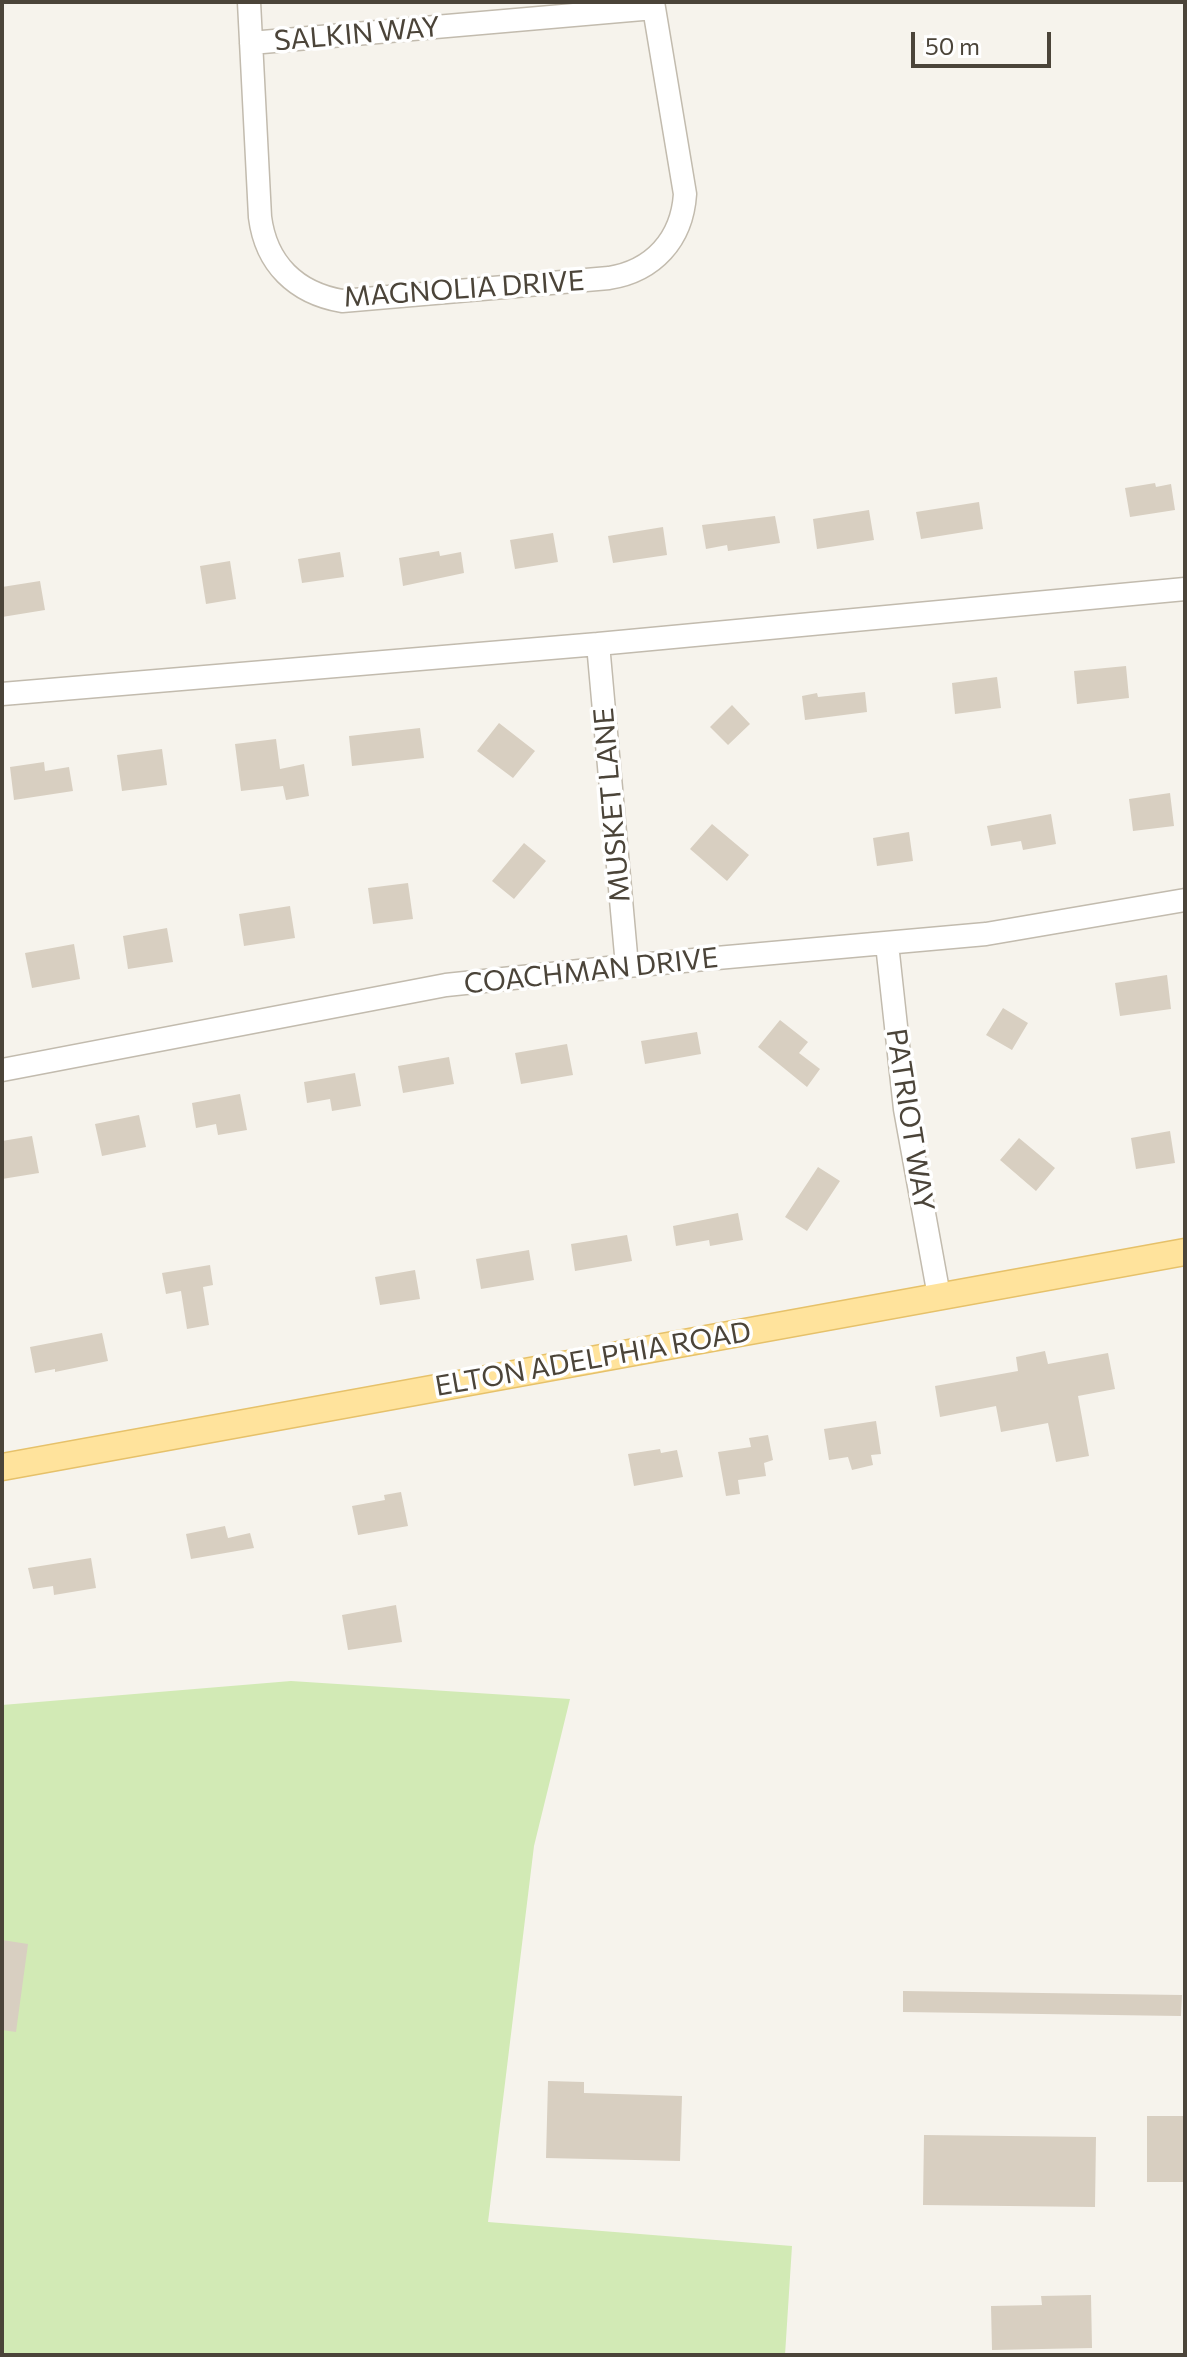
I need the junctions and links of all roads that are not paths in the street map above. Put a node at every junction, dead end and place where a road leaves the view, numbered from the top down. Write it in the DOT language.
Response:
graph roads {
  1 [pos="249,2"];
  2 [pos="654,5"];
  3 [pos="251,43"];
  4 [pos="1185,589"];
  5 [pos="598,644"];
  6 [pos="2,694"];
  7 [pos="1185,900"];
  8 [pos="887,944"];
  9 [pos="627,966"];
  10 [pos="2,1070"];
  11 [pos="1185,1252"];
  12 [pos="939,1296"];
  13 [pos="2,1467"];
  1 -- 3 [label="street, MAGNOLIA DRIVE"];
  2 -- 3 [label="street, SALKIN WAY"];
  2 -- 3 [label="street, MAGNOLIA DRIVE"];
  4 -- 5 [label="street"];
  5 -- 6 [label="street"];
  5 -- 9 [label="street, MUSKET LANE"];
  7 -- 8 [label="street, COACHMAN DRIVE"];
  8 -- 9 [label="street, COACHMAN DRIVE"];
  8 -- 12 [label="street, PATRIOT WAY"];
  9 -- 10 [label="street, COACHMAN DRIVE"];
  11 -- 12 [label="main road, ELTON ADELPHIA ROAD"];
  12 -- 13 [label="main road, ELTON ADELPHIA ROAD"];
}
